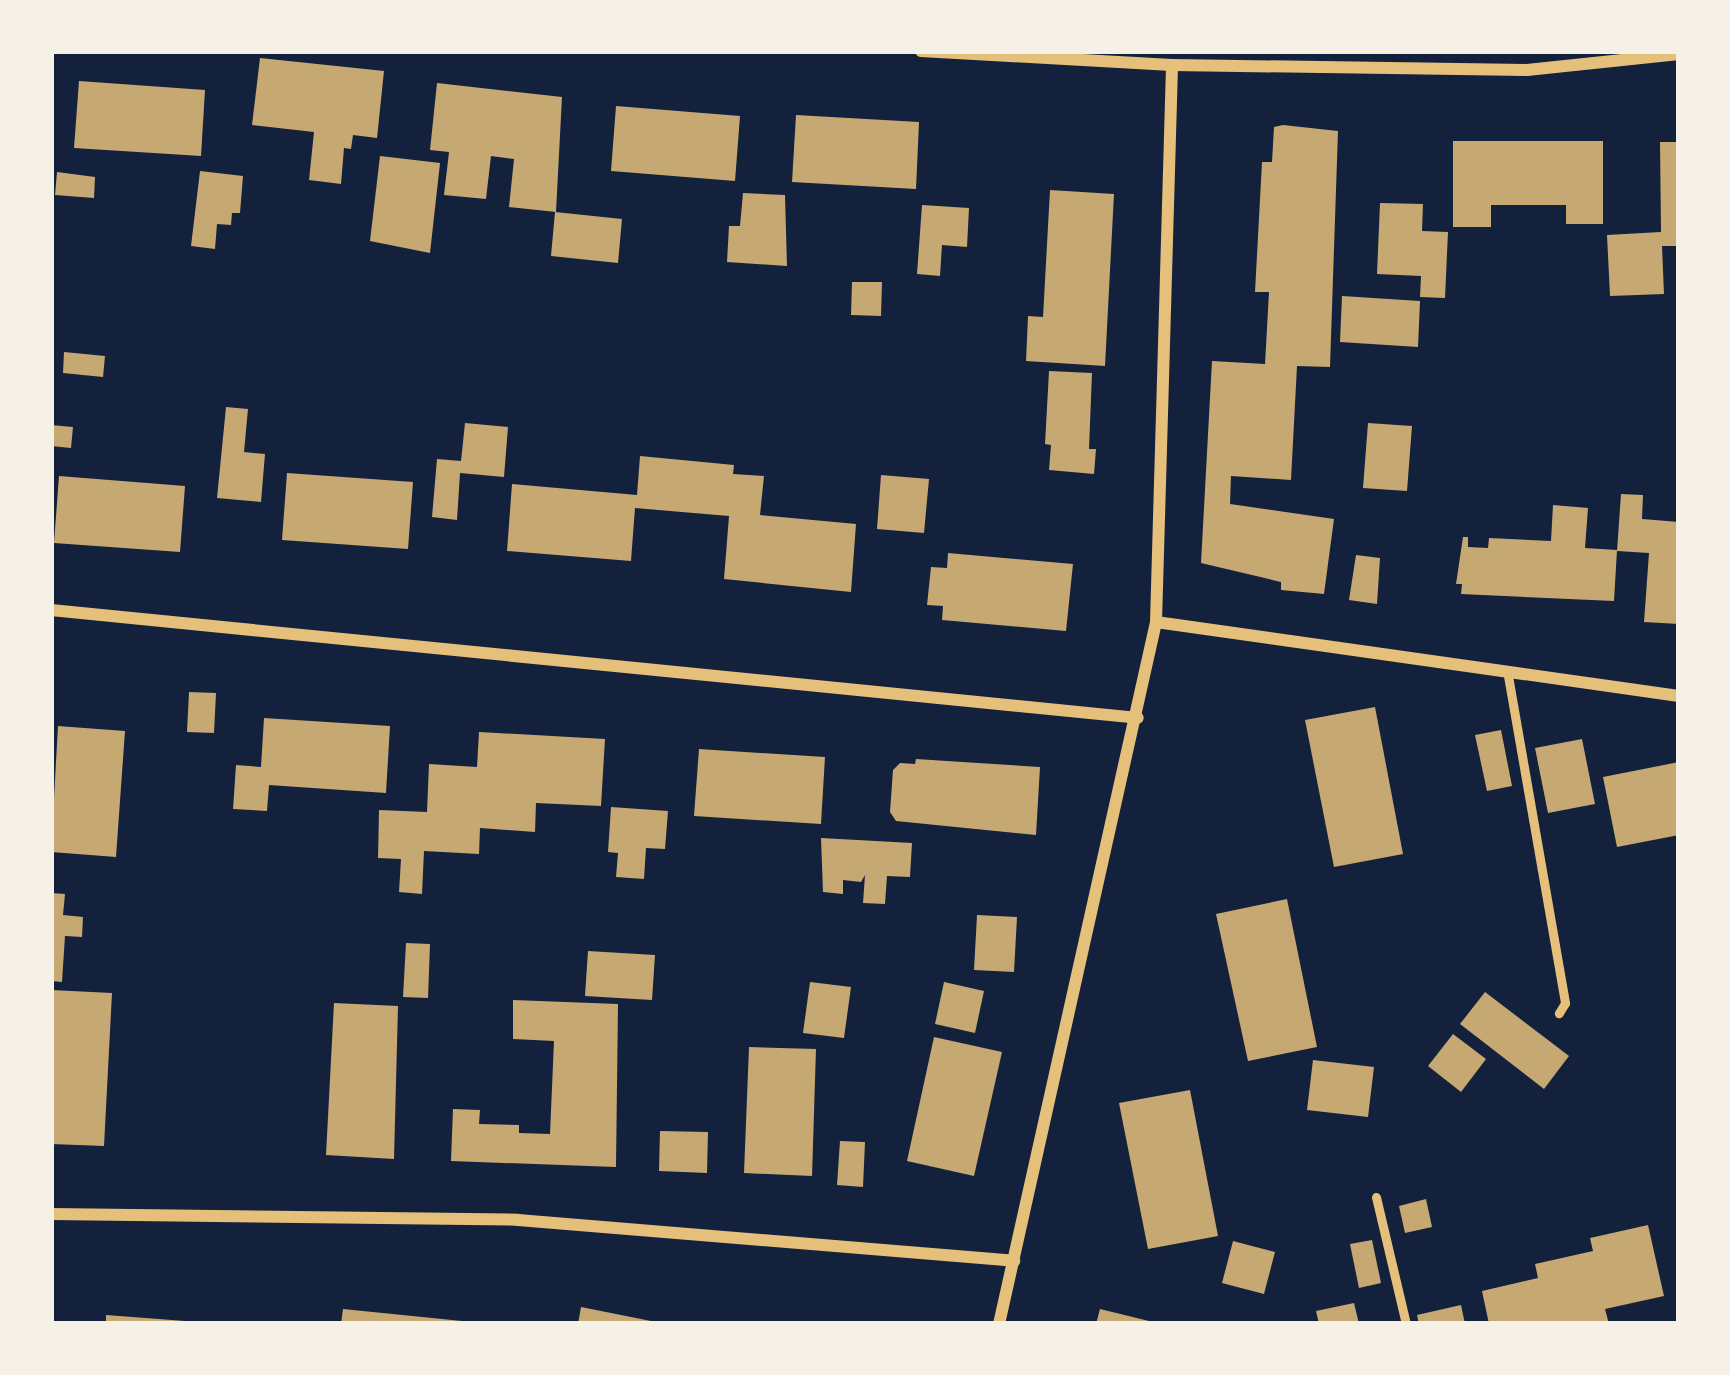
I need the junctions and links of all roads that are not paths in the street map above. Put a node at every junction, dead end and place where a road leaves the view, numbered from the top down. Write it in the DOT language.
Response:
graph roads {
  1 [pos="921,51"];
  2 [pos="1679,54"];
  3 [pos="1248,58"];
  4 [pos="1172,65"];
  5 [pos="51,610"];
  6 [pos="1156,622"];
  7 [pos="1507,670"];
  8 [pos="1679,696"];
  9 [pos="1138,718"];
  10 [pos="1558,1013"];
  11 [pos="1376,1197"];
  12 [pos="51,1214"];
  13 [pos="1014,1261"];
  14 [pos="999,1324"];
  15 [pos="1406,1324"];
  1 -- 4 [label="street"];
  2 -- 3 [label="street"];
  3 -- 4 [label="street"];
  4 -- 6 [label="street"];
  5 -- 9 [label="street"];
  6 -- 7 [label="street"];
  6 -- 9 [label="street"];
  7 -- 8 [label="street"];
  7 -- 10 [label="lane"];
  9 -- 13 [label="street"];
  11 -- 15 [label="lane"];
  12 -- 13 [label="street"];
  13 -- 14 [label="street"];
}
